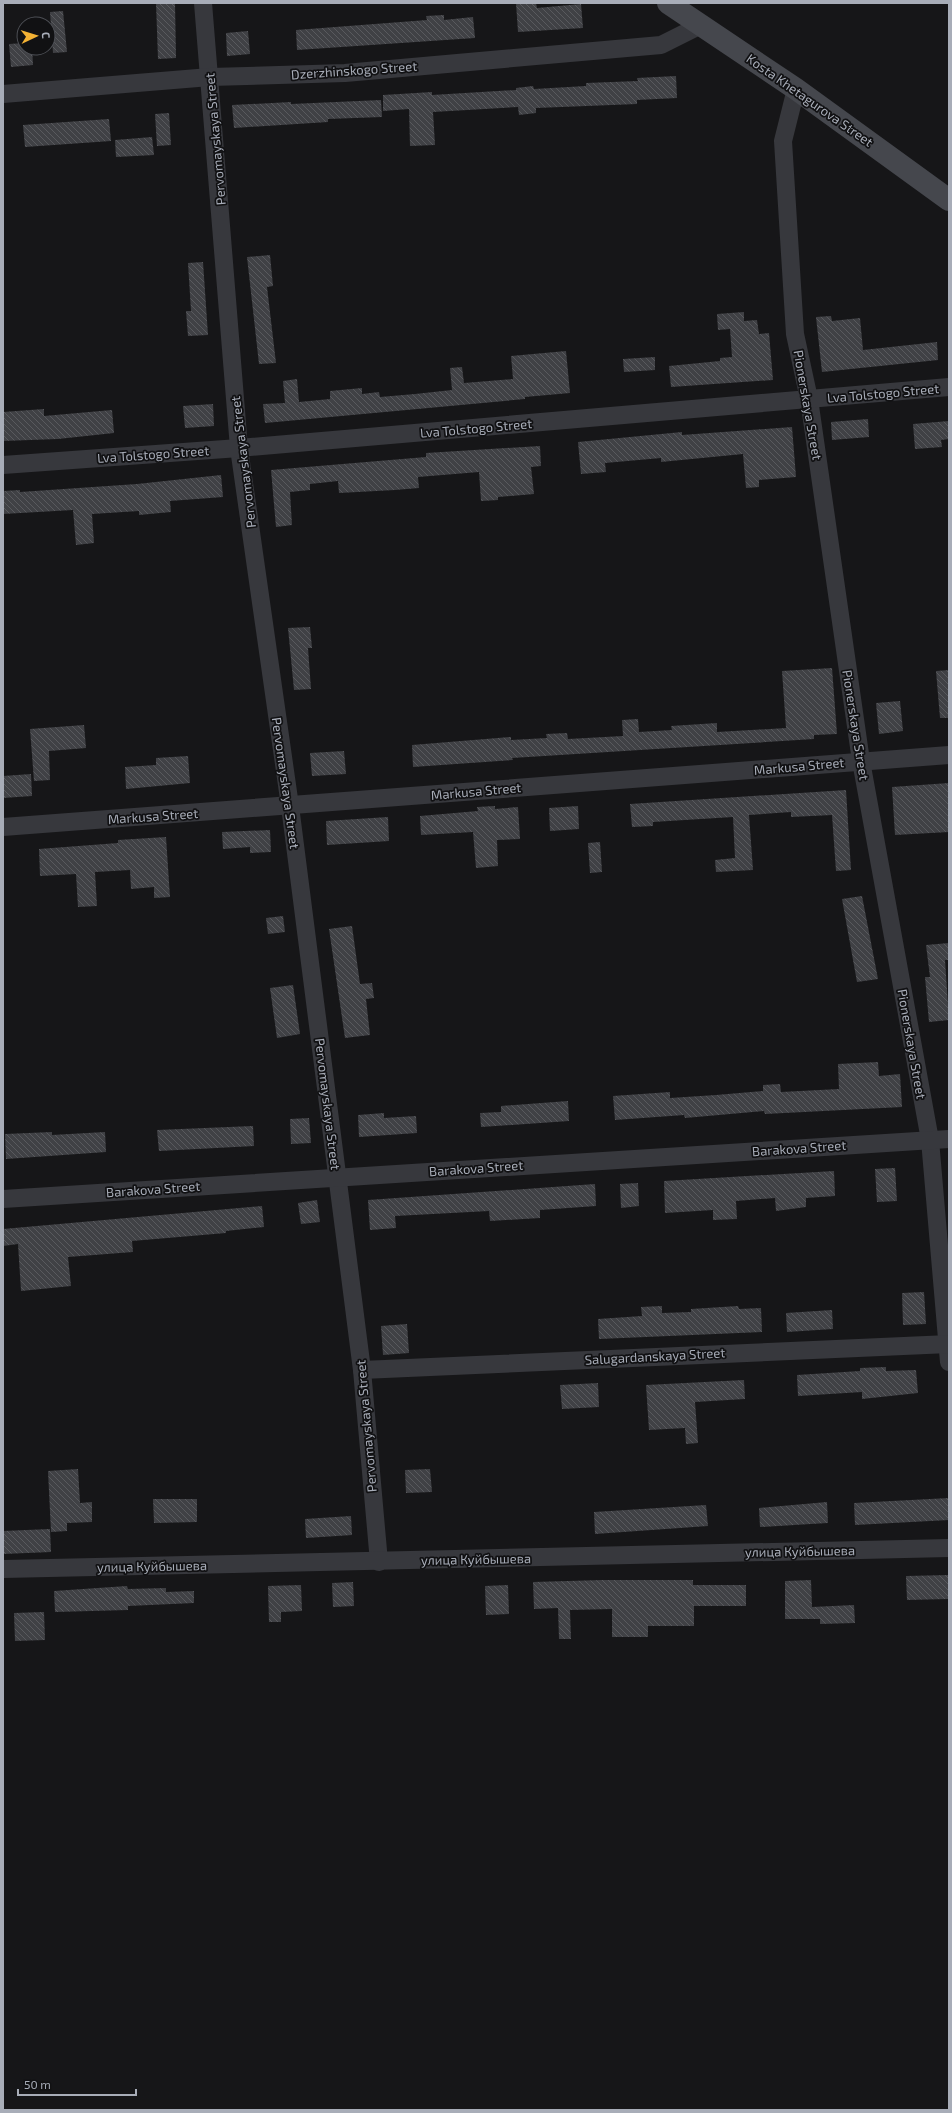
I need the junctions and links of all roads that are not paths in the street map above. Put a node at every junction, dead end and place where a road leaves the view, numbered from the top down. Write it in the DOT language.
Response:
graph roads {
  1 [pos="203,3"];
  2 [pos="668,3"];
  3 [pos="701,25"];
  4 [pos="210,77"];
  5 [pos="796,89"];
  6 [pos="3,94"];
  7 [pos="949,200"];
  8 [pos="949,387"];
  9 [pos="809,399"];
  10 [pos="239,448"];
  11 [pos="3,465"];
  12 [pos="949,755"];
  13 [pos="861,761"];
  14 [pos="290,806"];
  15 [pos="3,827"];
  16 [pos="949,1139"];
  17 [pos="930,1140"];
  18 [pos="337,1176"];
  19 [pos="3,1199"];
  20 [pos="948,1344"];
  21 [pos="949,1362"];
  22 [pos="362,1370"];
  23 [pos="949,1548"];
  24 [pos="378,1562"];
  25 [pos="3,1569"];
  1 -- 4 [label="street, Pervomayskaya Street"];
  2 -- 3 [label="main road, Kosta Khetagurova Street"];
  3 -- 4 [label="street, Dzerzhinskogo Street"];
  3 -- 5 [label="main road, Kosta Khetagurova Street"];
  4 -- 6 [label="street, Dzerzhinskogo Street"];
  4 -- 10 [label="street, Pervomayskaya Street"];
  5 -- 7 [label="main road, Kosta Khetagurova Street"];
  5 -- 9 [label="street, Pionerskaya Street"];
  8 -- 9 [label="street, Lva Tolstogo Street"];
  9 -- 10 [label="street, Lva Tolstogo Street"];
  9 -- 13 [label="street, Pionerskaya Street"];
  10 -- 11 [label="street, Lva Tolstogo Street"];
  10 -- 14 [label="street, Pervomayskaya Street"];
  12 -- 13 [label="street, Markusa Street"];
  13 -- 14 [label="street, Markusa Street"];
  13 -- 17 [label="street, Pionerskaya Street"];
  14 -- 15 [label="street, Markusa Street"];
  14 -- 18 [label="street, Pervomayskaya Street"];
  16 -- 17 [label="street, Barakova Street"];
  17 -- 18 [label="street, Barakova Street"];
  17 -- 20 [label="street, Pionerskaya Street"];
  18 -- 19 [label="street, Barakova Street"];
  18 -- 22 [label="street, Pervomayskaya Street"];
  20 -- 21 [label="street, Pionerskaya Street"];
  20 -- 22 [label="street, Salugardanskaya Street"];
  22 -- 24 [label="street, Pervomayskaya Street"];
  23 -- 24 [label="street, улица Куйбышева"];
  24 -- 25 [label="street, улица Куйбышева"];
}
